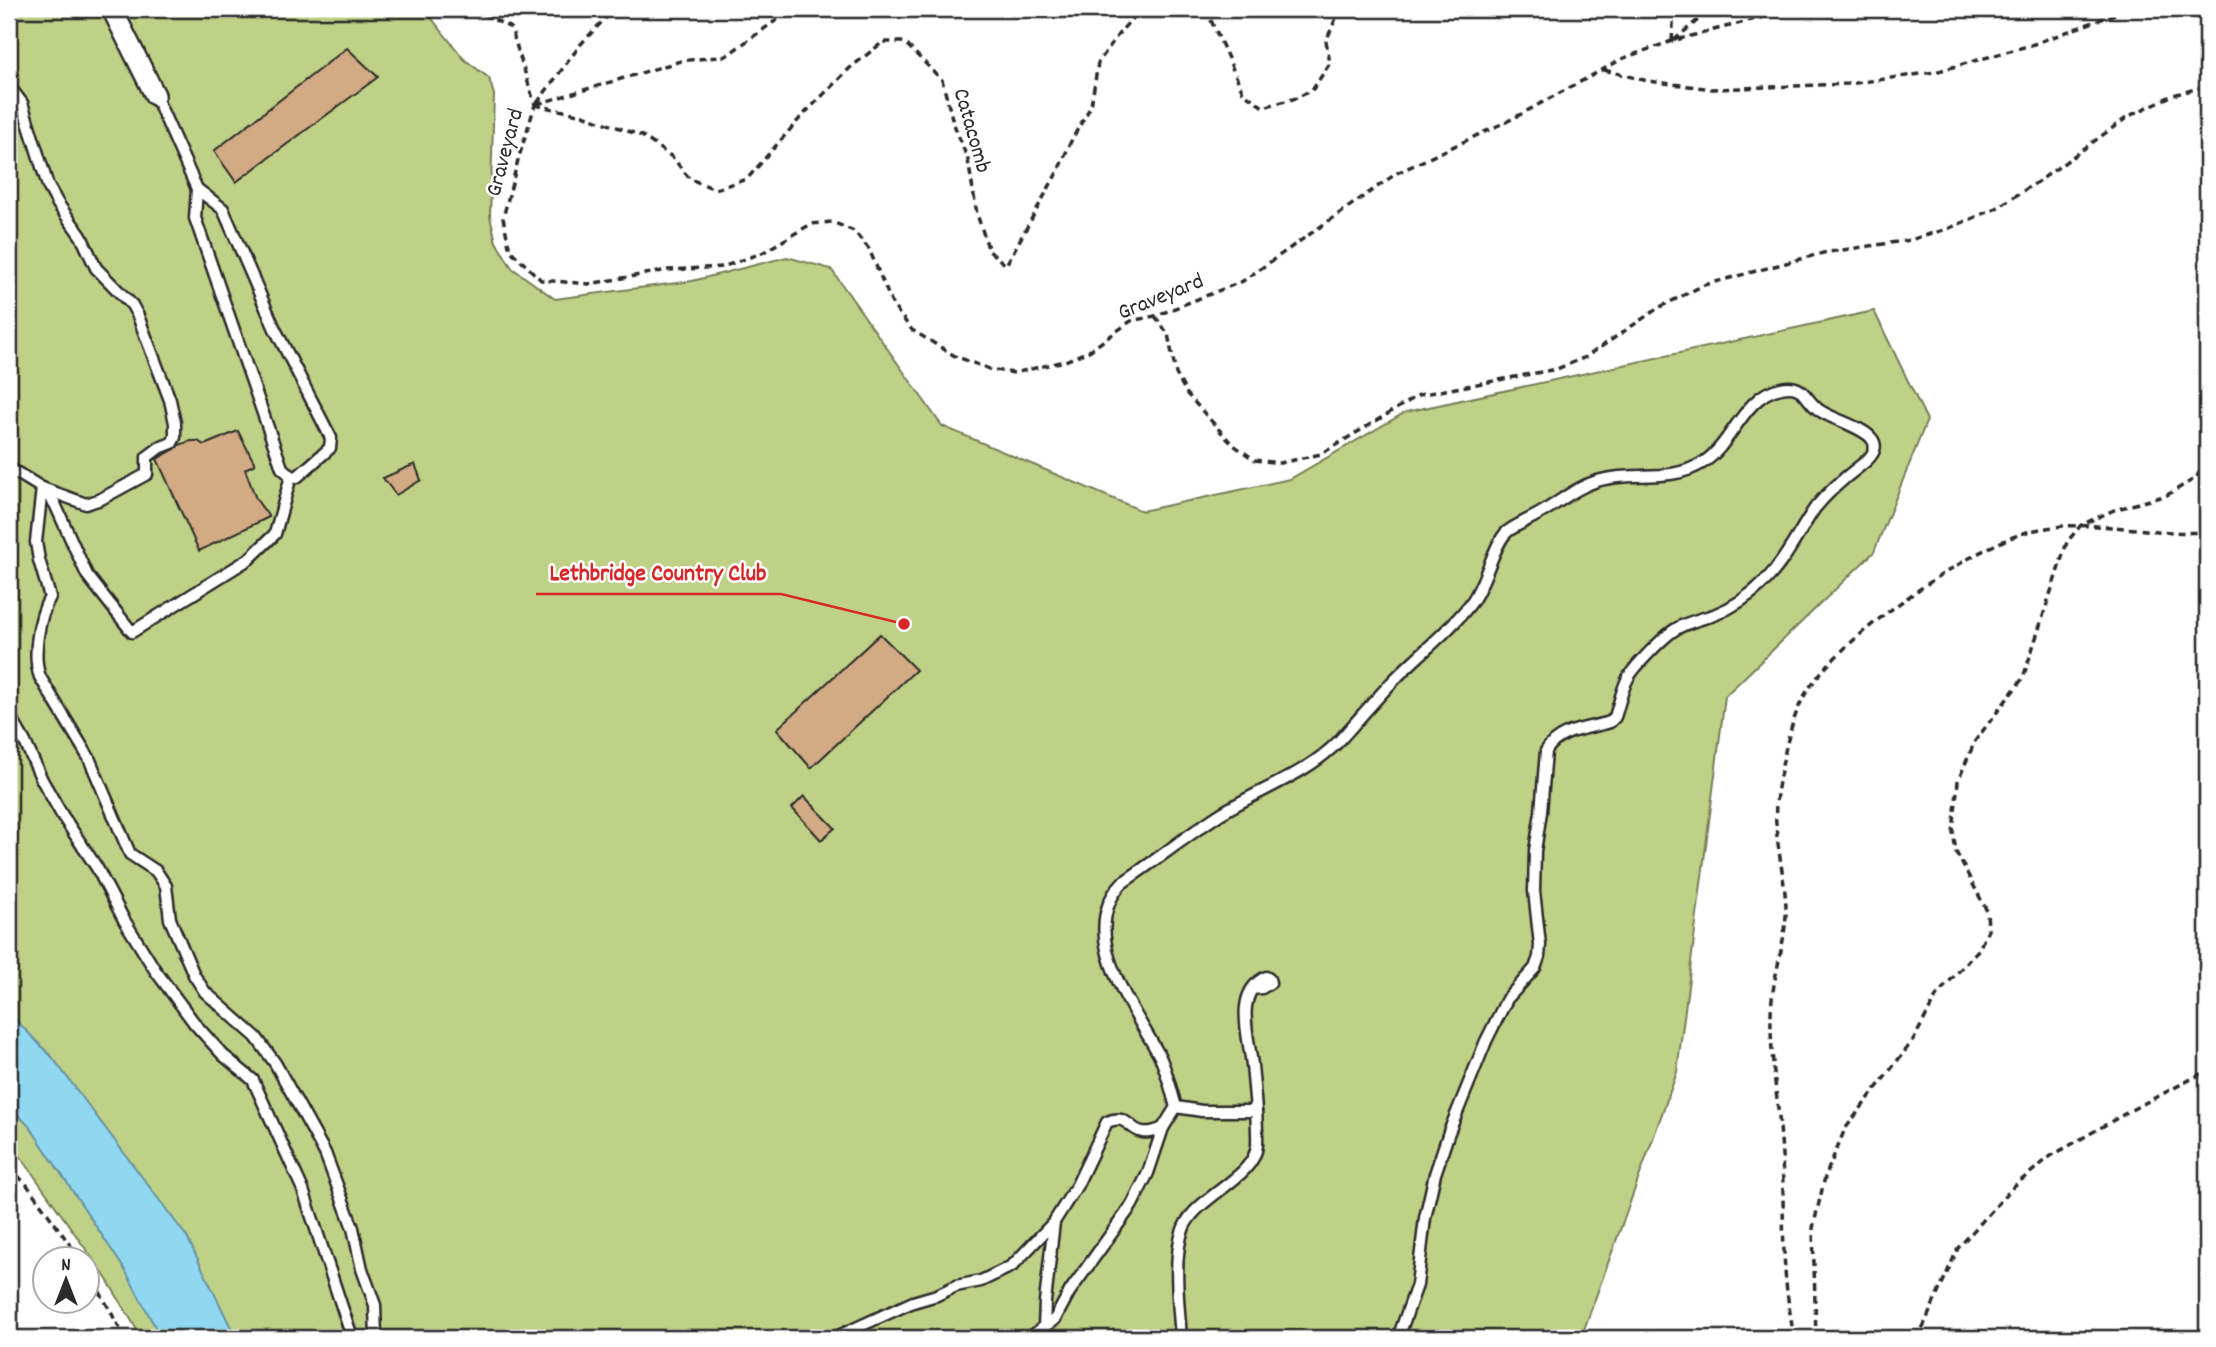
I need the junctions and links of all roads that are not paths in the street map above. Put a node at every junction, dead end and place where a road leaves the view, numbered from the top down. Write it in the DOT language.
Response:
graph roads {
  1 [pos="112,9"];
  2 [pos="9,86"];
  3 [pos="155,95"];
  4 [pos="197,189"];
  5 [pos="9,468"];
  6 [pos="291,476"];
  7 [pos="42,488"];
  8 [pos="9,713"];
  9 [pos="1252,989"];
  10 [pos="1176,1107"];
  11 [pos="1256,1111"];
  12 [pos="1163,1128"];
  13 [pos="1054,1222"];
  14 [pos="1044,1328"];
  15 [pos="352,1336"];
  16 [pos="376,1338"];
  17 [pos="834,1338"];
  18 [pos="1029,1338"];
  19 [pos="1181,1338"];
  20 [pos="1398,1338"];
  1 -- 3 [label="street"];
  2 -- 7 [label="lane"];
  3 -- 4 [label="lane"];
  4 -- 6 [label="lane"];
  4 -- 6 [label="lane"];
  5 -- 7 [label="lane"];
  6 -- 7 [label="lane"];
  7 -- 16 [label="lane"];
  8 -- 15 [label="lane"];
  9 -- 11 [label="lane"];
  10 -- 11 [label="lane"];
  10 -- 12 [label="lane"];
  10 -- 20 [label="lane"];
  11 -- 19 [label="lane"];
  12 -- 13 [label="lane"];
  12 -- 14 [label="lane"];
  13 -- 14 [label="lane"];
  13 -- 17 [label="lane"];
  14 -- 18 [label="lane"];
}
